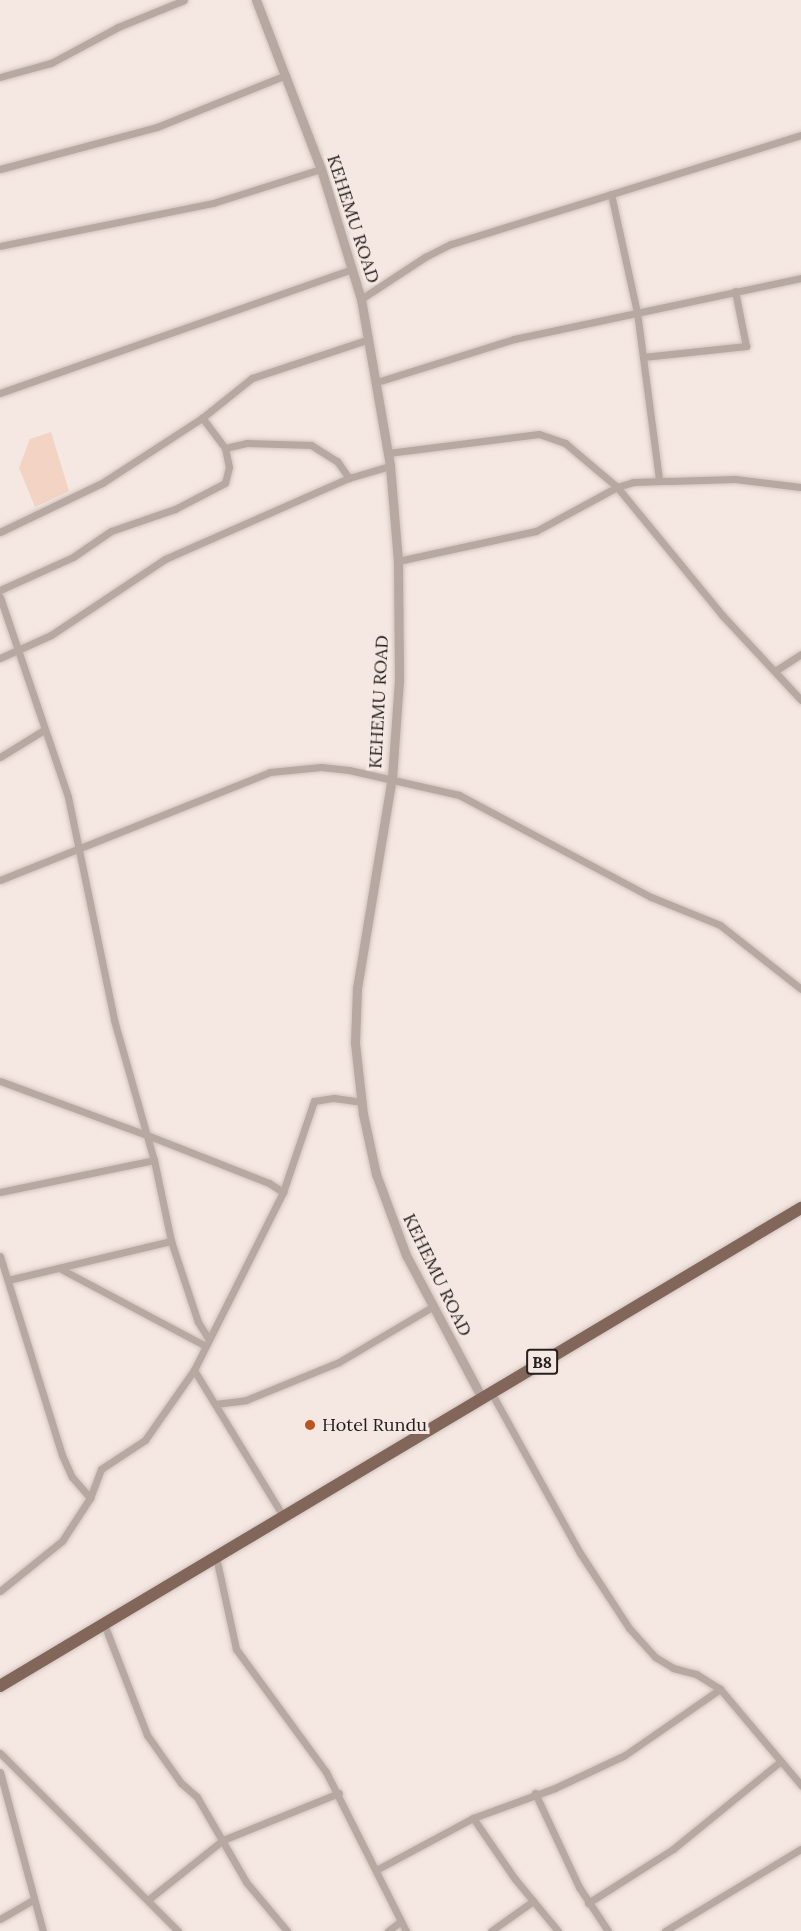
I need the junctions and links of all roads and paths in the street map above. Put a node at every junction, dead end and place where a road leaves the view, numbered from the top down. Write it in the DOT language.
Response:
graph roads {
  1 [pos="184,0"];
  2 [pos="256,0"];
  3 [pos="286,75"];
  4 [pos="0,77"];
  5 [pos="801,135"];
  6 [pos="0,169"];
  7 [pos="321,169"];
  8 [pos="611,194"];
  9 [pos="0,246"];
  10 [pos="352,269"];
  11 [pos="801,278"];
  12 [pos="735,291"];
  13 [pos="361,299"];
  14 [pos="638,312"];
  15 [pos="369,339"];
  16 [pos="643,357"];
  17 [pos="377,382"];
  18 [pos="0,393"];
  19 [pos="202,417"];
  20 [pos="225,448"];
  21 [pos="388,453"];
  22 [pos="390,466"];
  23 [pos="349,478"];
  24 [pos="659,480"];
  25 [pos="617,487"];
  26 [pos="801,487"];
  27 [pos="0,532"];
  28 [pos="398,561"];
  29 [pos="0,590"];
  30 [pos="0,597"];
  31 [pos="16,652"];
  32 [pos="801,654"];
  33 [pos="0,658"];
  34 [pos="775,671"];
  35 [pos="801,700"];
  36 [pos="44,730"];
  37 [pos="0,757"];
  38 [pos="392,777"];
  39 [pos="78,850"];
  40 [pos="0,880"];
  41 [pos="801,989"];
  42 [pos="0,1081"];
  43 [pos="362,1102"];
  44 [pos="147,1135"];
  45 [pos="154,1160"];
  46 [pos="0,1192"];
  47 [pos="284,1192"];
  48 [pos="801,1208"];
  49 [pos="171,1241"];
  50 [pos="0,1256"];
  51 [pos="59,1268"];
  52 [pos="9,1283"];
  53 [pos="0,1288"];
  54 [pos="432,1307"];
  55 [pos="206,1342"];
  56 [pos="194,1370"];
  57 [pos="487,1395"];
  58 [pos="215,1404"];
  59 [pos="90,1498"];
  60 [pos="283,1516"];
  61 [pos="216,1557"];
  62 [pos="0,1591"];
  63 [pos="104,1624"];
  64 [pos="0,1686"];
  65 [pos="720,1689"];
  66 [pos="0,1753"];
  67 [pos="781,1761"];
  68 [pos="0,1772"];
  69 [pos="801,1785"];
  70 [pos="339,1793"];
  71 [pos="535,1793"];
  72 [pos="473,1818"];
  73 [pos="223,1840"];
  74 [pos="801,1849"];
  75 [pos="376,1870"];
  76 [pos="34,1899"];
  77 [pos="149,1899"];
  78 [pos="533,1901"];
  79 [pos="588,1903"];
  80 [pos="0,1919"];
  81 [pos="401,1921"];
  82 [pos="43,1931"];
  83 [pos="178,1931"];
  84 [pos="287,1931"];
  85 [pos="388,1931"];
  86 [pos="406,1931"];
  87 [pos="491,1931"];
  88 [pos="558,1931"];
  89 [pos="608,1931"];
  90 [pos="665,1931"];
  1 -- 4 [label="street"];
  2 -- 3 [label="street, KEHEMU ROAD"];
  3 -- 6 [label="street"];
  3 -- 7 [label="street, KEHEMU ROAD"];
  5 -- 8 [label="street"];
  7 -- 9 [label="street"];
  7 -- 10 [label="street, KEHEMU ROAD"];
  8 -- 13 [label="street"];
  8 -- 14 [label="street"];
  10 -- 13 [label="street, KEHEMU ROAD"];
  10 -- 18 [label="street"];
  11 -- 12 [label="street"];
  12 -- 14 [label="street"];
  12 -- 16 [label="street"];
  13 -- 15 [label="street, KEHEMU ROAD"];
  14 -- 16 [label="street"];
  14 -- 17 [label="street"];
  15 -- 17 [label="street, KEHEMU ROAD"];
  15 -- 19 [label="street"];
  16 -- 24 [label="street"];
  17 -- 21 [label="street, KEHEMU ROAD"];
  19 -- 20 [label="street"];
  19 -- 27 [label="street"];
  20 -- 23 [label="street"];
  20 -- 29 [label="street"];
  21 -- 22 [label="street, KEHEMU ROAD"];
  21 -- 25 [label="street"];
  22 -- 23 [label="street"];
  22 -- 28 [label="street, KEHEMU ROAD"];
  23 -- 31 [label="street"];
  24 -- 25 [label="street"];
  24 -- 26 [label="street"];
  25 -- 28 [label="street"];
  25 -- 34 [label="street"];
  28 -- 38 [label="street, KEHEMU ROAD"];
  30 -- 31 [label="street"];
  31 -- 33 [label="street"];
  31 -- 36 [label="street"];
  32 -- 34 [label="street"];
  34 -- 35 [label="street"];
  36 -- 37 [label="street"];
  36 -- 39 [label="street"];
  38 -- 39 [label="street"];
  38 -- 41 [label="street"];
  38 -- 43 [label="street, KEHEMU ROAD"];
  39 -- 40 [label="street"];
  39 -- 44 [label="street"];
  42 -- 44 [label="street"];
  43 -- 47 [label="street"];
  43 -- 54 [label="street, KEHEMU ROAD"];
  44 -- 45 [label="street"];
  44 -- 47 [label="street"];
  45 -- 46 [label="street"];
  45 -- 49 [label="street"];
  47 -- 55 [label="street"];
  48 -- 57 [label="highway, B8"];
  49 -- 51 [label="street"];
  49 -- 55 [label="street"];
  50 -- 52 [label="street"];
  51 -- 52 [label="street"];
  51 -- 55 [label="street"];
  52 -- 53 [label="street"];
  52 -- 59 [label="street"];
  54 -- 57 [label="street, KEHEMU ROAD"];
  54 -- 58 [label="street"];
  55 -- 56 [label="street"];
  56 -- 58 [label="street"];
  56 -- 59 [label="street"];
  57 -- 60 [label="highway, B8"];
  57 -- 65 [label="street"];
  58 -- 60 [label="street"];
  59 -- 62 [label="street"];
  60 -- 61 [label="highway, B8"];
  61 -- 63 [label="highway, B8"];
  61 -- 70 [label="street"];
  63 -- 64 [label="highway, B8"];
  63 -- 73 [label="street"];
  65 -- 67 [label="street"];
  65 -- 71 [label="street"];
  66 -- 77 [label="street"];
  67 -- 69 [label="street"];
  67 -- 79 [label="street"];
  68 -- 76 [label="street"];
  70 -- 73 [label="street"];
  70 -- 75 [label="street"];
  71 -- 72 [label="street"];
  71 -- 79 [label="street"];
  72 -- 75 [label="street"];
  72 -- 78 [label="street"];
  73 -- 77 [label="street"];
  73 -- 84 [label="street"];
  74 -- 90 [label="street"];
  75 -- 81 [label="street"];
  76 -- 80 [label="street"];
  76 -- 82 [label="street"];
  77 -- 83 [label="street"];
  78 -- 87 [label="street"];
  78 -- 88 [label="street"];
  79 -- 89 [label="street"];
  81 -- 85 [label="street"];
  81 -- 86 [label="street"];
}
